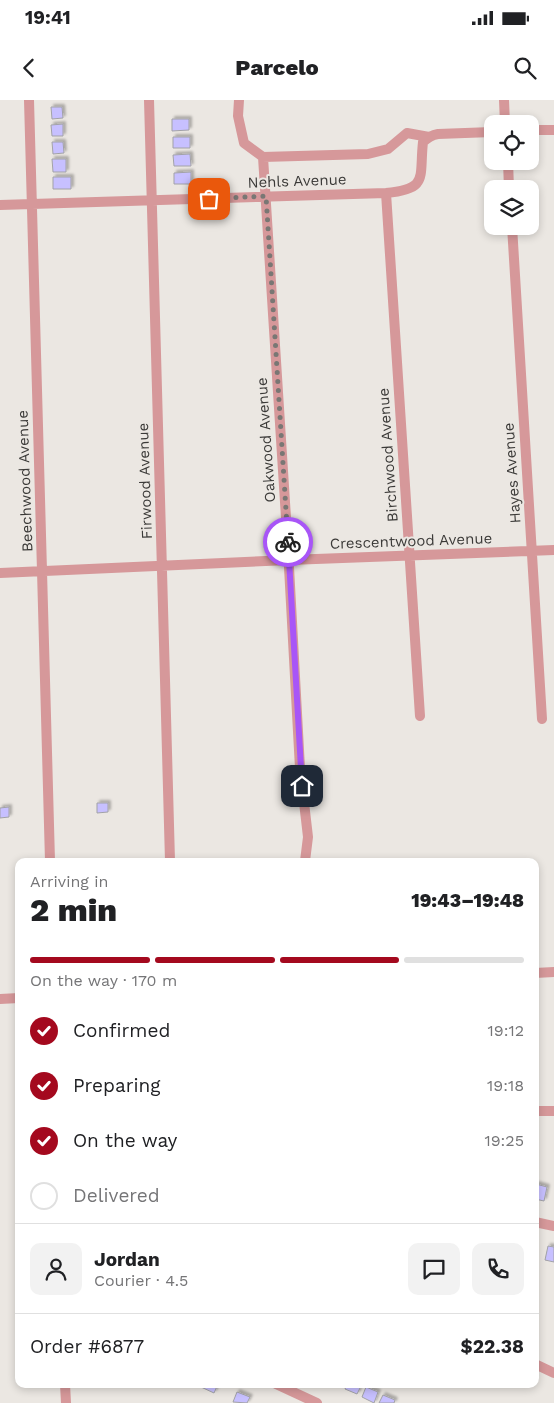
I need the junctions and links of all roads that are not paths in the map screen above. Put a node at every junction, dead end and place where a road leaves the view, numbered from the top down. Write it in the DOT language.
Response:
graph roads {
  1 [pos="28,100"];
  2 [pos="149,100"];
  3 [pos="239,100"];
  4 [pos="504,100"];
  5 [pos="505,115"];
  6 [pos="539,130"];
  7 [pos="554,130"];
  8 [pos="484,132"];
  9 [pos="429,137"];
  10 [pos="263,157"];
  11 [pos="386,193"];
  12 [pos="266,196"];
  13 [pos="152,201"];
  14 [pos="32,204"];
  15 [pos="0,205"];
  16 [pos="513,235"];
  17 [pos="554,550"];
  18 [pos="532,551"];
  19 [pos="410,557"];
  20 [pos="289,560"];
  21 [pos="162,566"];
  22 [pos="43,571"];
  23 [pos="0,573"];
  24 [pos="420,716"];
  25 [pos="542,719"];
  26 [pos="50,858"];
  27 [pos="170,858"];
  28 [pos="305,858"];
  29 [pos="554,972"];
  30 [pos="539,973"];
  31 [pos="15,998"];
  32 [pos="0,999"];
  33 [pos="539,1111"];
  34 [pos="554,1111"];
  35 [pos="539,1223"];
  36 [pos="554,1226"];
  37 [pos="539,1366"];
  38 [pos="554,1373"];
  39 [pos="65,1388"];
  40 [pos="285,1388"];
  41 [pos="66,1403"];
  42 [pos="317,1403"];
  1 -- 14 [label="street, Beechwood Avenue"];
  2 -- 13 [label="street, Firwood Avenue"];
  3 -- 10 [label="street"];
  4 -- 5 [label="street"];
  6 -- 7 [label="street"];
  8 -- 9 [label="street"];
  9 -- 10 [label="street"];
  9 -- 11 [label="street, Nehls Avenue"];
  10 -- 12 [label="street, Oakwood Avenue"];
  11 -- 12 [label="street, Nehls Avenue"];
  11 -- 19 [label="street, Birchwood Avenue"];
  12 -- 13 [label="street, Nehls Avenue"];
  12 -- 20 [label="street, Oakwood Avenue"];
  13 -- 14 [label="street, Nehls Avenue"];
  13 -- 21 [label="street, Firwood Avenue"];
  14 -- 15 [label="street, Nehls Avenue"];
  14 -- 22 [label="street, Beechwood Avenue"];
  16 -- 18 [label="street, Hayes Avenue"];
  17 -- 18 [label="street, Crescentwood Avenue"];
  18 -- 19 [label="street, Crescentwood Avenue"];
  18 -- 25 [label="street, Hayes Avenue"];
  19 -- 20 [label="street, Crescentwood Avenue"];
  19 -- 24 [label="street, Birchwood Avenue"];
  20 -- 21 [label="street, Crescentwood Avenue"];
  20 -- 28 [label="street, Oakwood Avenue"];
  21 -- 22 [label="street, Crescentwood Avenue"];
  21 -- 27 [label="street, Firwood Avenue"];
  22 -- 23 [label="street, Crescentwood Avenue"];
  22 -- 26 [label="street, Beechwood Avenue"];
  29 -- 30 [label="street"];
  31 -- 32 [label="street"];
  33 -- 34 [label="street"];
  35 -- 36 [label="street"];
  37 -- 38 [label="street"];
  39 -- 41 [label="street"];
  40 -- 42 [label="street"];
}
